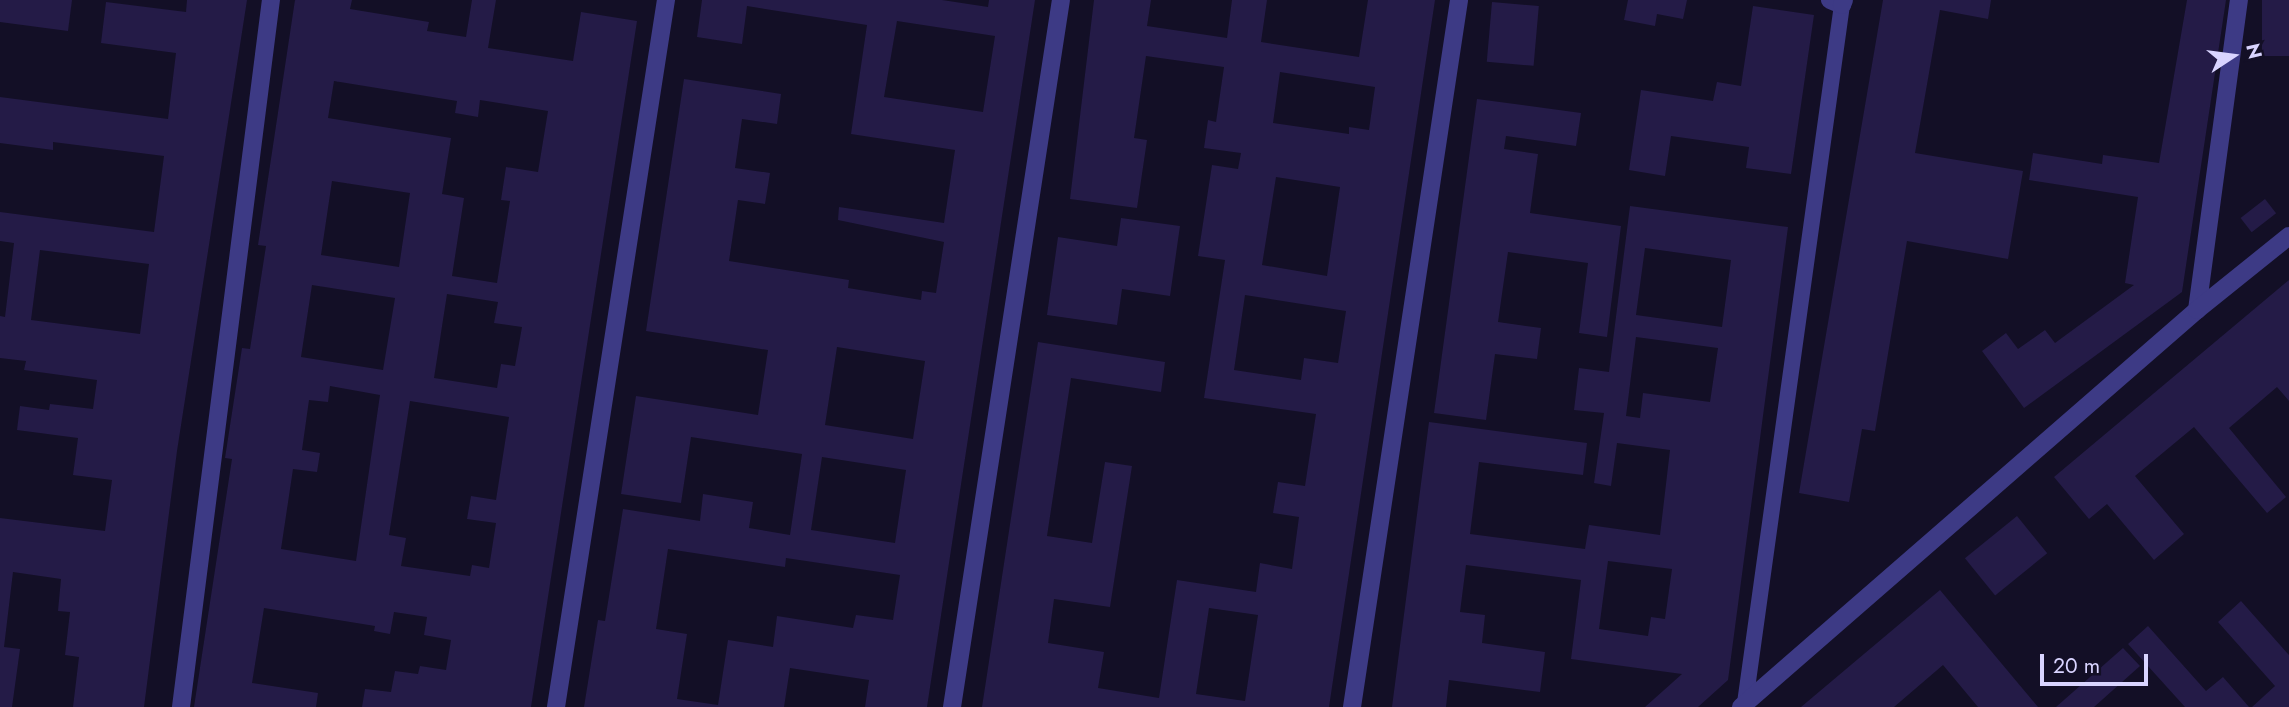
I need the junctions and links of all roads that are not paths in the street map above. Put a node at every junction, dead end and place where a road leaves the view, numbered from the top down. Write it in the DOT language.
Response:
graph roads {
  1 [pos="271,0"];
  2 [pos="666,0"];
  3 [pos="1061,0"];
  4 [pos="1459,0"];
  5 [pos="2239,0"];
  6 [pos="1839,2"];
  7 [pos="2289,236"];
  8 [pos="2197,310"];
  9 [pos="1743,705"];
  10 [pos="181,707"];
  11 [pos="556,707"];
  12 [pos="952,707"];
  13 [pos="1352,707"];
  1 -- 10 [label="street"];
  2 -- 11 [label="street"];
  3 -- 12 [label="street"];
  4 -- 13 [label="street"];
  5 -- 8 [label="street"];
  6 -- 9 [label="lane"];
  7 -- 8 [label="street"];
  8 -- 9 [label="street"];
}
